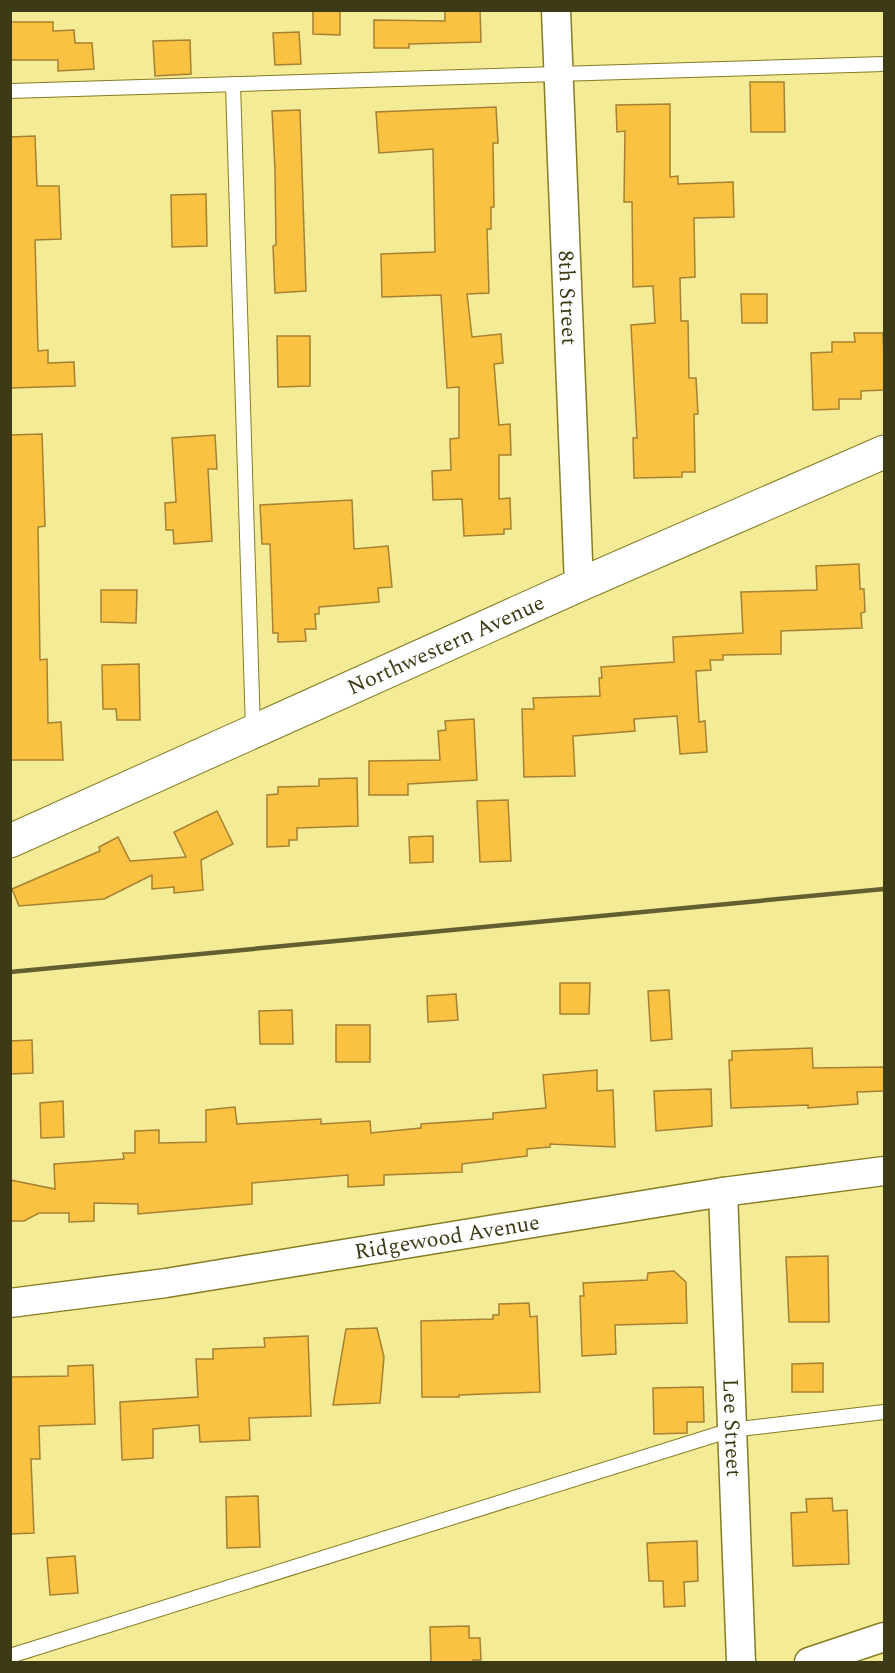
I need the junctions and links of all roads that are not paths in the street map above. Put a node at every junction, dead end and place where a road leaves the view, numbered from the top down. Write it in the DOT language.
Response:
graph roads {
  1 [pos="556,10"];
  2 [pos="885,64"];
  3 [pos="558,74"];
  4 [pos="233,84"];
  5 [pos="10,91"];
  6 [pos="885,452"];
  7 [pos="579,585"];
  8 [pos="254,732"];
  9 [pos="10,841"];
  10 [pos="885,1171"];
  11 [pos="723,1192"];
  12 [pos="10,1303"];
  13 [pos="885,1412"];
  14 [pos="731,1430"];
  15 [pos="885,1637"];
  16 [pos="10,1656"];
  17 [pos="741,1662"];
  18 [pos="809,1662"];
  1 -- 3 [label="street, 8th Street"];
  2 -- 3 [label="lane"];
  3 -- 4 [label="lane"];
  3 -- 7 [label="street, 8th Street"];
  4 -- 5 [label="lane"];
  4 -- 8 [label="lane"];
  6 -- 7 [label="street, Northwestern Avenue"];
  7 -- 8 [label="street, Northwestern Avenue"];
  8 -- 9 [label="street, Northwestern Avenue"];
  10 -- 11 [label="street, Ridgewood Avenue"];
  11 -- 12 [label="street, Ridgewood Avenue"];
  11 -- 14 [label="street, Lee Street"];
  13 -- 14 [label="lane"];
  14 -- 16 [label="lane"];
  14 -- 17 [label="street, Lee Street"];
  15 -- 18 [label="street"];
}
